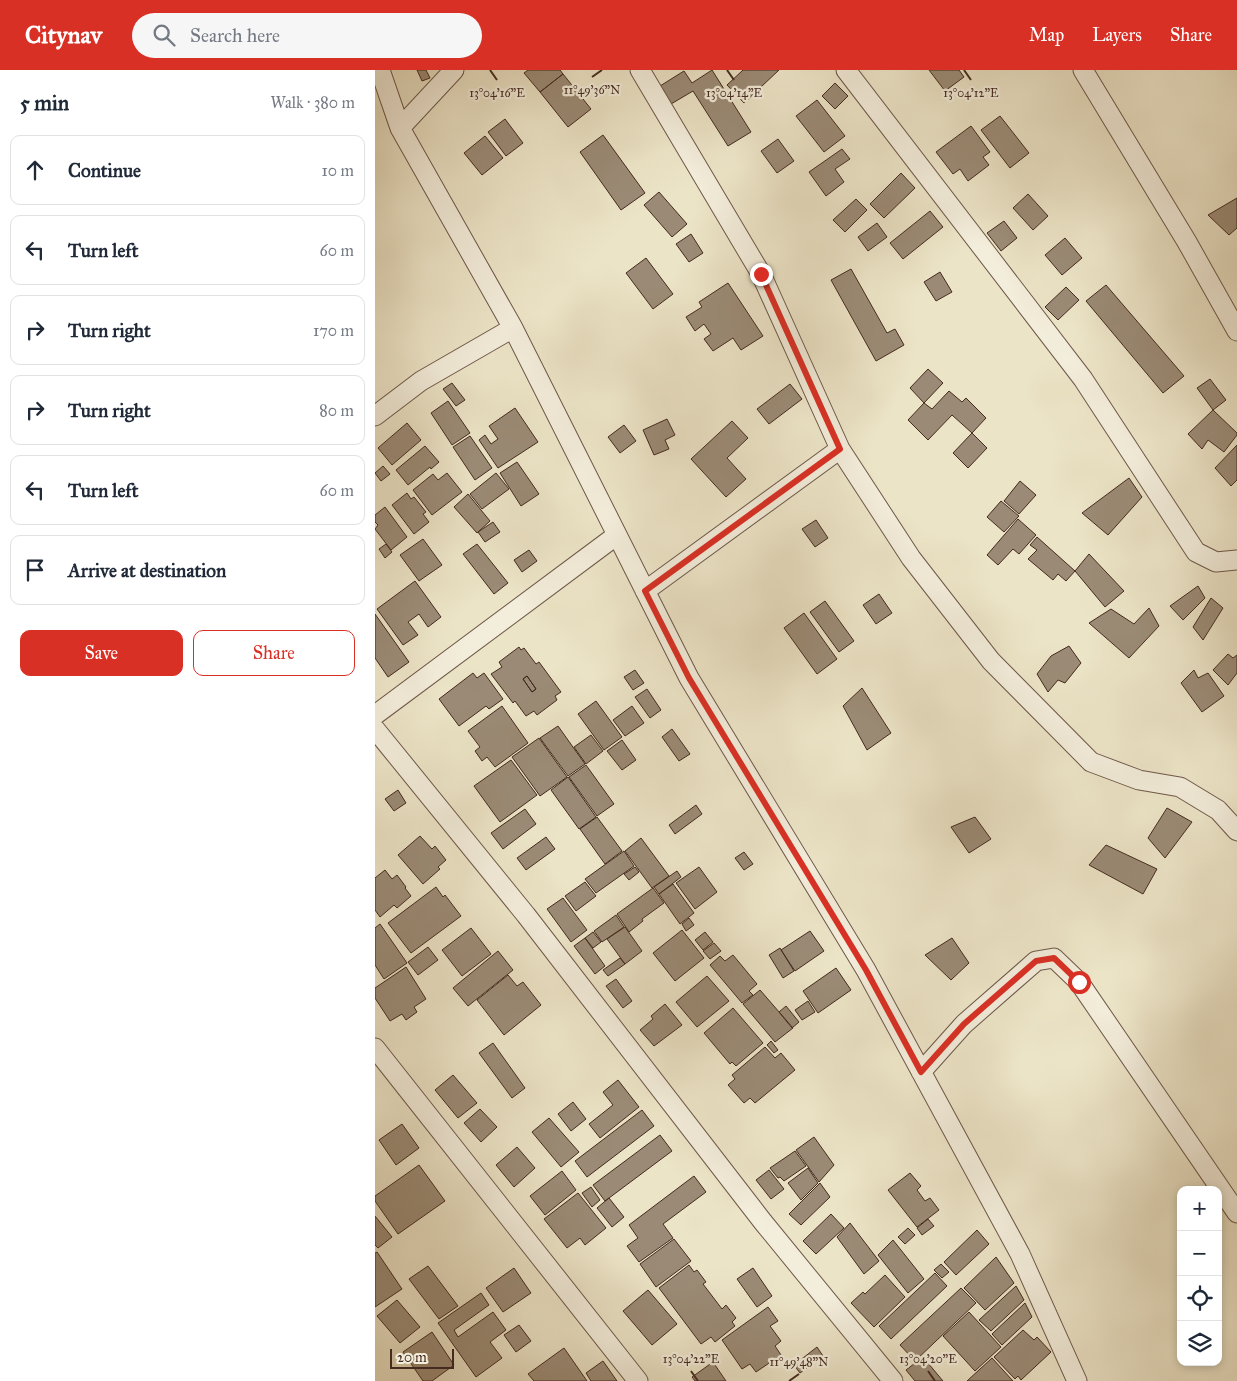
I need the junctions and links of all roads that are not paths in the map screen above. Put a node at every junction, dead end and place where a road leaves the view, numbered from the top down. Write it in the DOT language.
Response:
graph roads {
  1 [pos="380,70"];
  2 [pos="454,70"];
  3 [pos="640,70"];
  4 [pos="846,70"];
  5 [pos="1083,70"];
  6 [pos="400,128"];
  7 [pos="513,328"];
  8 [pos="1237,331"];
  9 [pos="375,416"];
  10 [pos="840,449"];
  11 [pos="617,535"];
  12 [pos="1237,560"];
  13 [pos="645,591"];
  14 [pos="375,715"];
  15 [pos="375,729"];
  16 [pos="1237,831"];
  17 [pos="375,1048"];
  18 [pos="921,1072"];
  19 [pos="1237,1213"];
  20 [pos="890,1380"];
  21 [pos="639,1381"];
  22 [pos="1077,1381"];
  1 -- 6 [label="street"];
  2 -- 6 [label="street"];
  3 -- 10 [label="street"];
  4 -- 12 [label="street"];
  5 -- 8 [label="street"];
  6 -- 7 [label="street"];
  7 -- 9 [label="street"];
  7 -- 11 [label="street"];
  10 -- 13 [label="street"];
  10 -- 16 [label="street"];
  11 -- 13 [label="street"];
  11 -- 14 [label="street"];
  13 -- 18 [label="street"];
  15 -- 20 [label="street"];
  17 -- 21 [label="street"];
  18 -- 19 [label="street"];
  18 -- 22 [label="street"];
}
